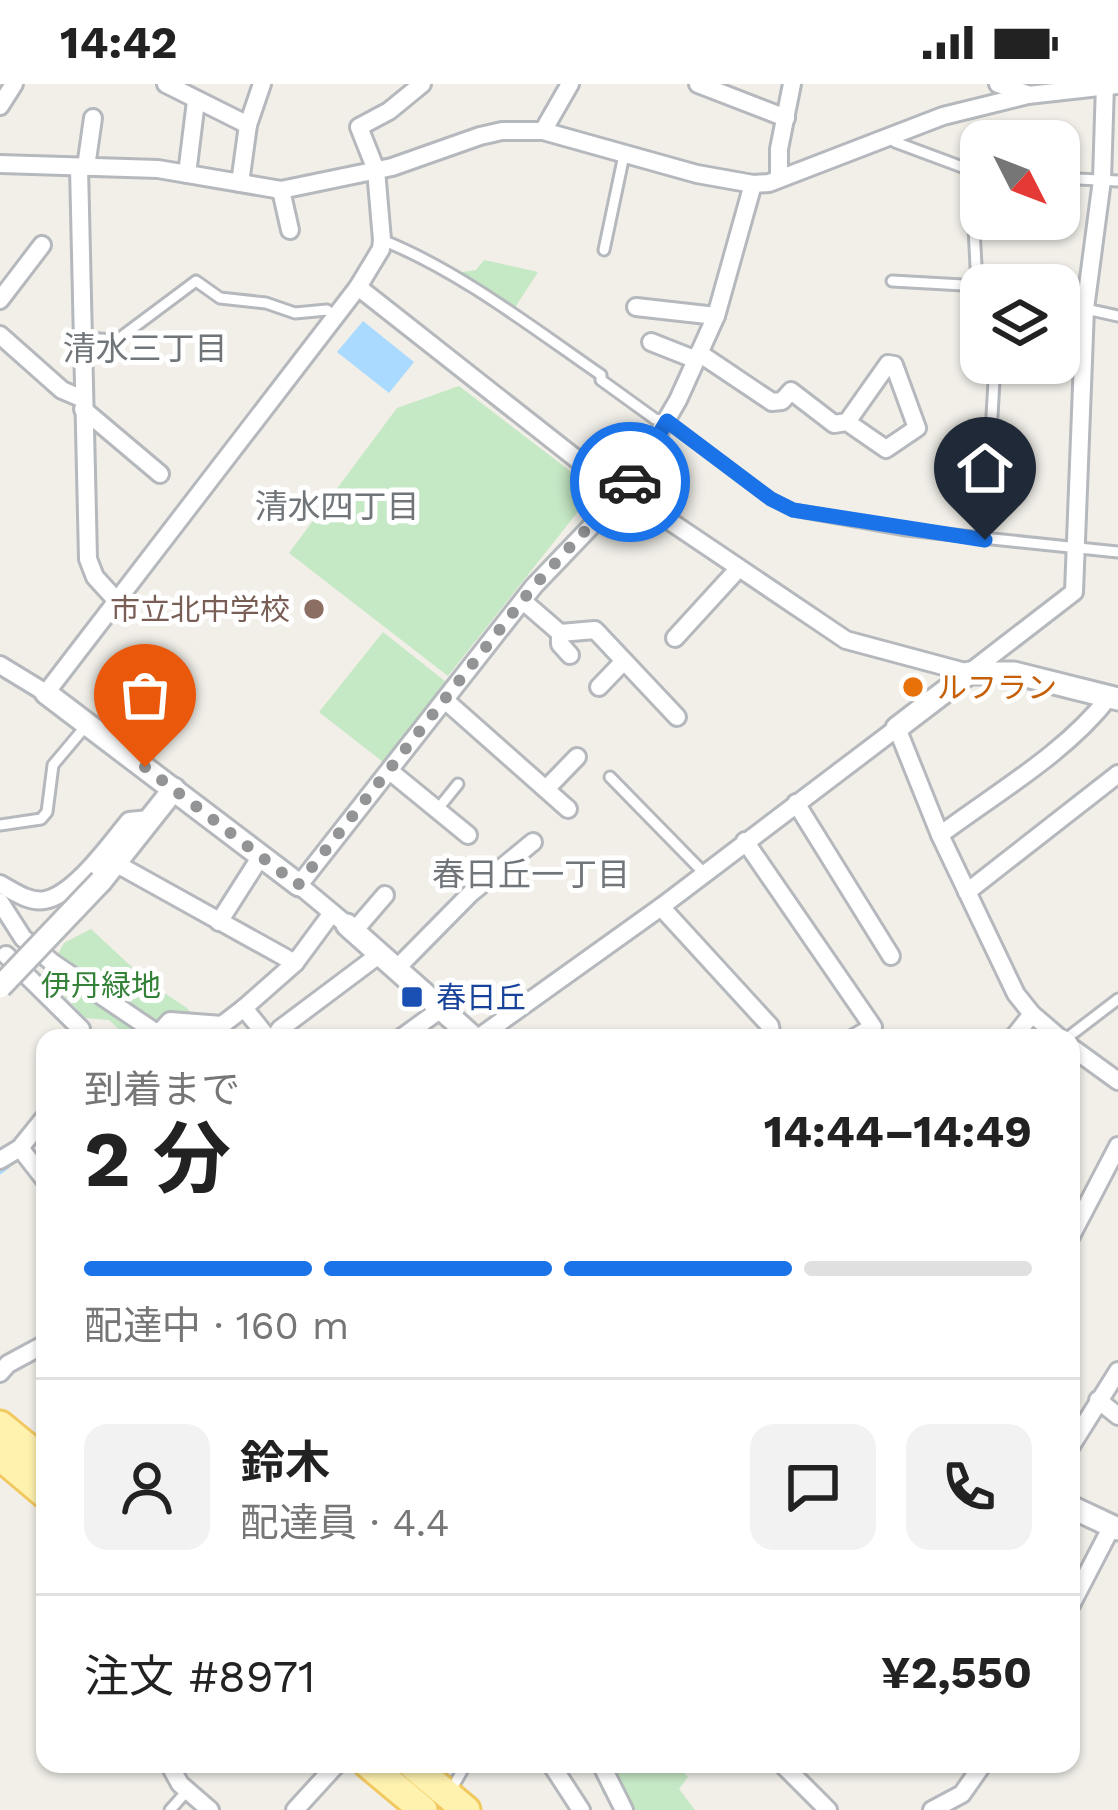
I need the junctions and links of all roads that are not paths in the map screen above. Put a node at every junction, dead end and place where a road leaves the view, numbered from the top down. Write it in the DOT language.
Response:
graph roads {
  1 [pos="166,84"];
  2 [pos="262,84"];
  3 [pos="422,84"];
  4 [pos="570,84"];
  5 [pos="698,84"];
  6 [pos="793,84"];
  7 [pos="998,84"];
  8 [pos="11,85"];
  9 [pos="1108,85"];
  10 [pos="1028,95"];
  11 [pos="196,101"];
  12 [pos="0,106"];
  13 [pos="93,118"];
  14 [pos="786,118"];
  15 [pos="248,124"];
  16 [pos="543,131"];
  17 [pos="889,136"];
  18 [pos="625,153"];
  19 [pos="0,164"];
  20 [pos="960,166"];
  21 [pos="82,167"];
  22 [pos="376,170"];
  23 [pos="187,174"];
  24 [pos="779,178"];
  25 [pos="1080,179"];
  26 [pos="1110,181"];
  27 [pos="240,183"];
  28 [pos="753,184"];
  29 [pos="280,190"];
  30 [pos="290,230"];
  31 [pos="382,240"];
  32 [pos="42,245"];
  33 [pos="604,250"];
  34 [pos="892,281"];
  35 [pos="960,285"];
  36 [pos="358,287"];
  37 [pos="0,300"];
  38 [pos="636,308"];
  39 [pos="1080,308"];
  40 [pos="1085,309"];
  41 [pos="336,316"];
  42 [pos="716,316"];
  43 [pos="1118,316"];
  44 [pos="0,334"];
  45 [pos="82,338"];
  46 [pos="651,342"];
  47 [pos="696,356"];
  48 [pos="994,384"];
  49 [pos="83,404"];
  50 [pos="667,421"];
  51 [pos="847,422"];
  52 [pos="160,475"];
  53 [pos="625,491"];
  54 [pos="985,540"];
  55 [pos="1076,548"];
  56 [pos="1118,552"];
  57 [pos="739,568"];
  58 [pos="116,600"];
  59 [pos="523,601"];
  60 [pos="560,633"];
  61 [pos="675,638"];
  62 [pos="570,655"];
  63 [pos="624,662"];
  64 [pos="0,664"];
  65 [pos="969,673"];
  66 [pos="599,686"];
  67 [pos="46,693"];
  68 [pos="1114,698"];
  69 [pos="446,701"];
  70 [pos="677,717"];
  71 [pos="88,723"];
  72 [pos="897,728"];
  73 [pos="577,757"];
  74 [pos="391,772"];
  75 [pos="1118,774"];
  76 [pos="610,777"];
  77 [pos="458,784"];
  78 [pos="174,789"];
  79 [pos="546,789"];
  80 [pos="796,803"];
  81 [pos="568,809"];
  82 [pos="437,810"];
  83 [pos="149,819"];
  84 [pos="0,825"];
  85 [pos="468,835"];
  86 [pos="940,835"];
  87 [pos="533,842"];
  88 [pos="746,842"];
  89 [pos="261,856"];
  90 [pos="108,872"];
  91 [pos="704,873"];
  92 [pos="0,884"];
  93 [pos="298,885"];
  94 [pos="967,892"];
  95 [pos="385,895"];
  96 [pos="0,902"];
  97 [pos="661,907"];
  98 [pos="219,922"];
  99 [pos="344,923"];
  100 [pos="2,954"];
  101 [pos="891,956"];
  102 [pos="388,962"];
  103 [pos="295,963"];
  104 [pos="0,987"];
  105 [pos="1118,999"];
  106 [pos="244,1008"];
  107 [pos="441,1009"];
  108 [pos="1032,1015"];
  109 [pos="81,1029"];
  110 [pos="151,1029"];
  111 [pos="165,1029"];
  112 [pos="263,1029"];
  113 [pos="280,1029"];
  114 [pos="413,1029"];
  115 [pos="465,1029"];
  116 [pos="489,1029"];
  117 [pos="771,1029"];
  118 [pos="870,1029"];
  119 [pos="1020,1029"];
  120 [pos="1051,1029"];
  121 [pos="1076,1029"];
  122 [pos="1080,1054"];
  123 [pos="1118,1081"];
  124 [pos="36,1128"];
  125 [pos="1118,1146"];
  126 [pos="20,1148"];
  127 [pos="0,1160"];
  128 [pos="36,1168"];
  129 [pos="1112,1170"];
  130 [pos="1080,1222"];
  131 [pos="36,1349"];
  132 [pos="1118,1371"];
  133 [pos="0,1373"];
  134 [pos="1098,1400"];
  135 [pos="1118,1416"];
  136 [pos="0,1425"];
  137 [pos="1080,1431"];
  138 [pos="36,1455"];
  139 [pos="0,1456"];
  140 [pos="36,1486"];
  141 [pos="1080,1511"];
  142 [pos="1115,1528"];
  143 [pos="1080,1589"];
  144 [pos="175,1773"];
  145 [pos="329,1773"];
  146 [pos="379,1773"];
  147 [pos="422,1773"];
  148 [pos="557,1773"];
  149 [pos="606,1773"];
  150 [pos="791,1773"];
  151 [pos="976,1773"];
  152 [pos="188,1791"];
  153 [pos="957,1797"];
  154 [pos="457,1802"];
  155 [pos="170,1810"];
  156 [pos="209,1810"];
  157 [pos="295,1810"];
  158 [pos="422,1810"];
  159 [pos="580,1810"];
  160 [pos="624,1810"];
  161 [pos="828,1810"];
  162 [pos="932,1810"];
  163 [pos="974,1810"];
  1 -- 11 [label="street"];
  2 -- 15 [label="street"];
  3 -- 22 [label="street"];
  4 -- 16 [label="street"];
  5 -- 14 [label="street"];
  6 -- 14 [label="street"];
  7 -- 10 [label="street"];
  8 -- 12 [label="street"];
  9 -- 10 [label="street"];
  9 -- 26 [label="street"];
  10 -- 17 [label="street"];
  11 -- 15 [label="street"];
  11 -- 23 [label="street"];
  13 -- 21 [label="street"];
  14 -- 24 [label="street"];
  15 -- 27 [label="street"];
  16 -- 18 [label="street"];
  16 -- 22 [label="street"];
  17 -- 20 [label="lane"];
  17 -- 24 [label="street"];
  18 -- 28 [label="street"];
  18 -- 33 [label="lane"];
  19 -- 21 [label="street"];
  21 -- 23 [label="street"];
  21 -- 45 [label="street"];
  22 -- 29 [label="street"];
  22 -- 31 [label="street"];
  23 -- 27 [label="street"];
  24 -- 28 [label="street"];
  25 -- 26 [label="lane"];
  26 -- 40 [label="street"];
  27 -- 29 [label="street"];
  28 -- 42 [label="street"];
  29 -- 30 [label="street"];
  31 -- 36 [label="street"];
  31 -- 50 [label="lane"];
  32 -- 37 [label="street"];
  34 -- 35 [label="lane"];
  36 -- 41 [label="street"];
  36 -- 53 [label="street"];
  38 -- 42 [label="street"];
  39 -- 40 [label="lane"];
  40 -- 43 [label="lane"];
  40 -- 55 [label="street"];
  41 -- 45 [label="lane"];
  41 -- 58 [label="street"];
  42 -- 47 [label="street"];
  44 -- 49 [label="street"];
  45 -- 49 [label="street"];
  46 -- 47 [label="street"];
  47 -- 50 [label="street"];
  47 -- 51 [label="street"];
  48 -- 54 [label="lane"];
  49 -- 52 [label="street"];
  49 -- 58 [label="street"];
  50 -- 53 [label="street"];
  50 -- 54 [label="lane"];
  51 -- 51 [label="street"];
  53 -- 57 [label="street"];
  53 -- 59 [label="street"];
  54 -- 55 [label="lane"];
  55 -- 56 [label="lane"];
  55 -- 65 [label="street"];
  57 -- 61 [label="street"];
  57 -- 65 [label="street"];
  58 -- 67 [label="street"];
  59 -- 60 [label="street"];
  59 -- 69 [label="street"];
  60 -- 62 [label="street"];
  60 -- 63 [label="street"];
  63 -- 66 [label="street"];
  63 -- 70 [label="street"];
  64 -- 67 [label="street"];
  65 -- 68 [label="street"];
  65 -- 72 [label="street"];
  67 -- 71 [label="street"];
  68 -- 86 [label="street"];
  69 -- 74 [label="street"];
  69 -- 79 [label="street"];
  71 -- 78 [label="street"];
  71 -- 84 [label="lane"];
  72 -- 80 [label="street"];
  72 -- 86 [label="street"];
  73 -- 79 [label="street"];
  74 -- 82 [label="street"];
  74 -- 93 [label="street"];
  75 -- 94 [label="street"];
  76 -- 91 [label="lane"];
  77 -- 82 [label="lane"];
  78 -- 83 [label="street"];
  78 -- 89 [label="street"];
  79 -- 81 [label="street"];
  80 -- 88 [label="street"];
  80 -- 101 [label="street"];
  82 -- 85 [label="street"];
  83 -- 90 [label="street"];
  83 -- 92 [label="street"];
  86 -- 94 [label="street"];
  87 -- 102 [label="street"];
  88 -- 91 [label="street"];
  88 -- 118 [label="street"];
  89 -- 93 [label="street"];
  89 -- 98 [label="street"];
  90 -- 98 [label="street"];
  90 -- 104 [label="street, bridge"];
  91 -- 97 [label="street"];
  93 -- 99 [label="street"];
  94 -- 108 [label="street"];
  95 -- 99 [label="street"];
  96 -- 110 [label="street"];
  97 -- 116 [label="street"];
  97 -- 117 [label="street"];
  98 -- 103 [label="street"];
  99 -- 102 [label="street"];
  99 -- 103 [label="street"];
  100 -- 109 [label="street"];
  102 -- 107 [label="street"];
  102 -- 113 [label="street"];
  103 -- 106 [label="street"];
  105 -- 121 [label="lane"];
  106 -- 111 [label="street"];
  106 -- 112 [label="street"];
  107 -- 114 [label="street"];
  107 -- 115 [label="street"];
  108 -- 119 [label="street"];
  108 -- 120 [label="street"];
  122 -- 123 [label="street"];
  124 -- 126 [label="street"];
  125 -- 129 [label="street"];
  126 -- 127 [label="street"];
  126 -- 128 [label="street"];
  129 -- 130 [label="street"];
  131 -- 133 [label="street"];
  132 -- 134 [label="street"];
  134 -- 135 [label="street"];
  134 -- 137 [label="street"];
  136 -- 138 [label="main road"];
  139 -- 140 [label="main road"];
  141 -- 142 [label="street"];
  142 -- 143 [label="street"];
  144 -- 152 [label="street"];
  145 -- 157 [label="street"];
  146 -- 158 [label="main road"];
  147 -- 154 [label="main road"];
  148 -- 159 [label="street"];
  149 -- 160 [label="street"];
  150 -- 161 [label="street"];
  151 -- 153 [label="street"];
  152 -- 155 [label="lane"];
  152 -- 156 [label="street"];
  153 -- 162 [label="street"];
  153 -- 163 [label="street"];
}
